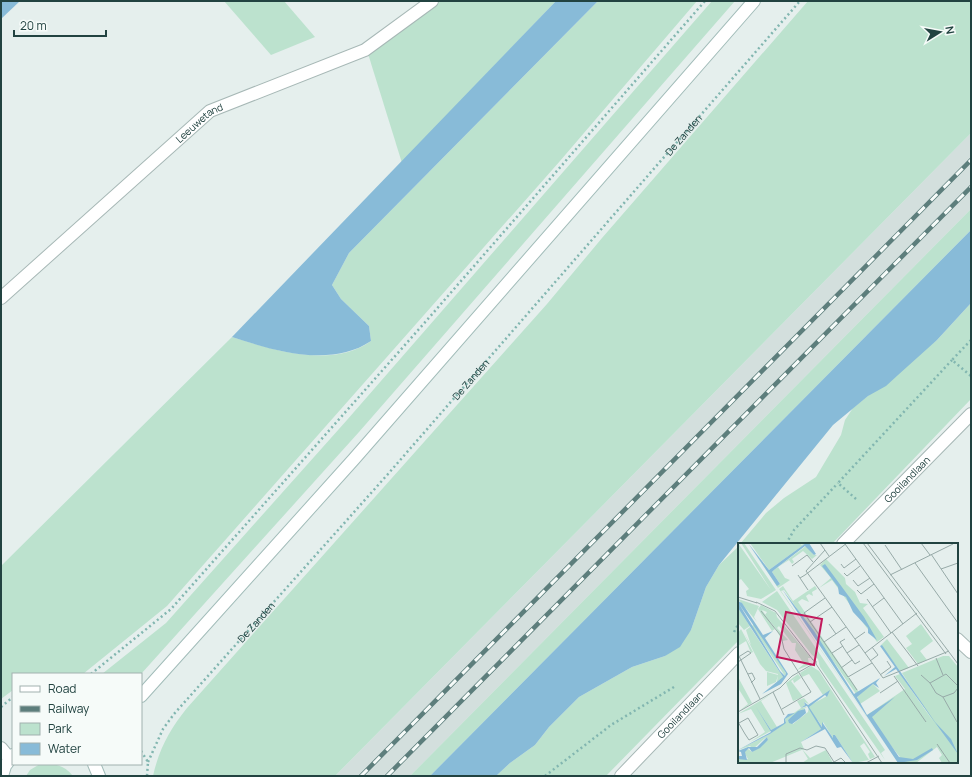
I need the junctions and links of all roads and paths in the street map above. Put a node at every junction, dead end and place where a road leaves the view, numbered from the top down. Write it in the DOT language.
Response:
graph roads {
  1 [pos="432,1"];
  2 [pos="706,1"];
  3 [pos="754,1"];
  4 [pos="800,1"];
  5 [pos="1,298"];
  6 [pos="971,340"];
  7 [pos="952,360"];
  8 [pos="971,376"];
  9 [pos="971,414"];
  10 [pos="838,483"];
  11 [pos="872,514"];
  12 [pos="850,542"];
  13 [pos="787,543"];
  14 [pos="738,625"];
  15 [pos="733,634"];
  16 [pos="958,640"];
  17 [pos="971,652"];
  18 [pos="738,654"];
  19 [pos="92,673"];
  20 [pos="676,686"];
  21 [pos="142,695"];
  22 [pos="12,698"];
  23 [pos="1,707"];
  24 [pos="1,748"];
  25 [pos="142,753"];
  26 [pos="11,757"];
  27 [pos="148,762"];
  28 [pos="94,765"];
  29 [pos="2,776"];
  30 [pos="99,776"];
  31 [pos="147,776"];
  32 [pos="545,776"];
  33 [pos="621,776"];
  1 -- 5 [label="main road, Leeuwetand"];
  2 -- 19 [label="path"];
  3 -- 21 [label="main road"];
  4 -- 27 [label="path, De Zanden"];
  6 -- 7 [label="path"];
  7 -- 8 [label="path"];
  7 -- 10 [label="path"];
  9 -- 11 [label="main road, Gooilandlaan"];
  10 -- 11 [label="path"];
  10 -- 13 [label="path"];
  11 -- 12 [label="main road, Gooilandlaan"];
  14 -- 15 [label="path"];
  16 -- 17 [label="main road"];
  18 -- 33 [label="main road, Gooilandlaan"];
  20 -- 32 [label="path"];
  22 -- 23 [label="path"];
  24 -- 26 [label="main road"];
  25 -- 27 [label="path"];
  26 -- 29 [label="main road"];
  27 -- 31 [label="path"];
  28 -- 30 [label="main road"];
}
